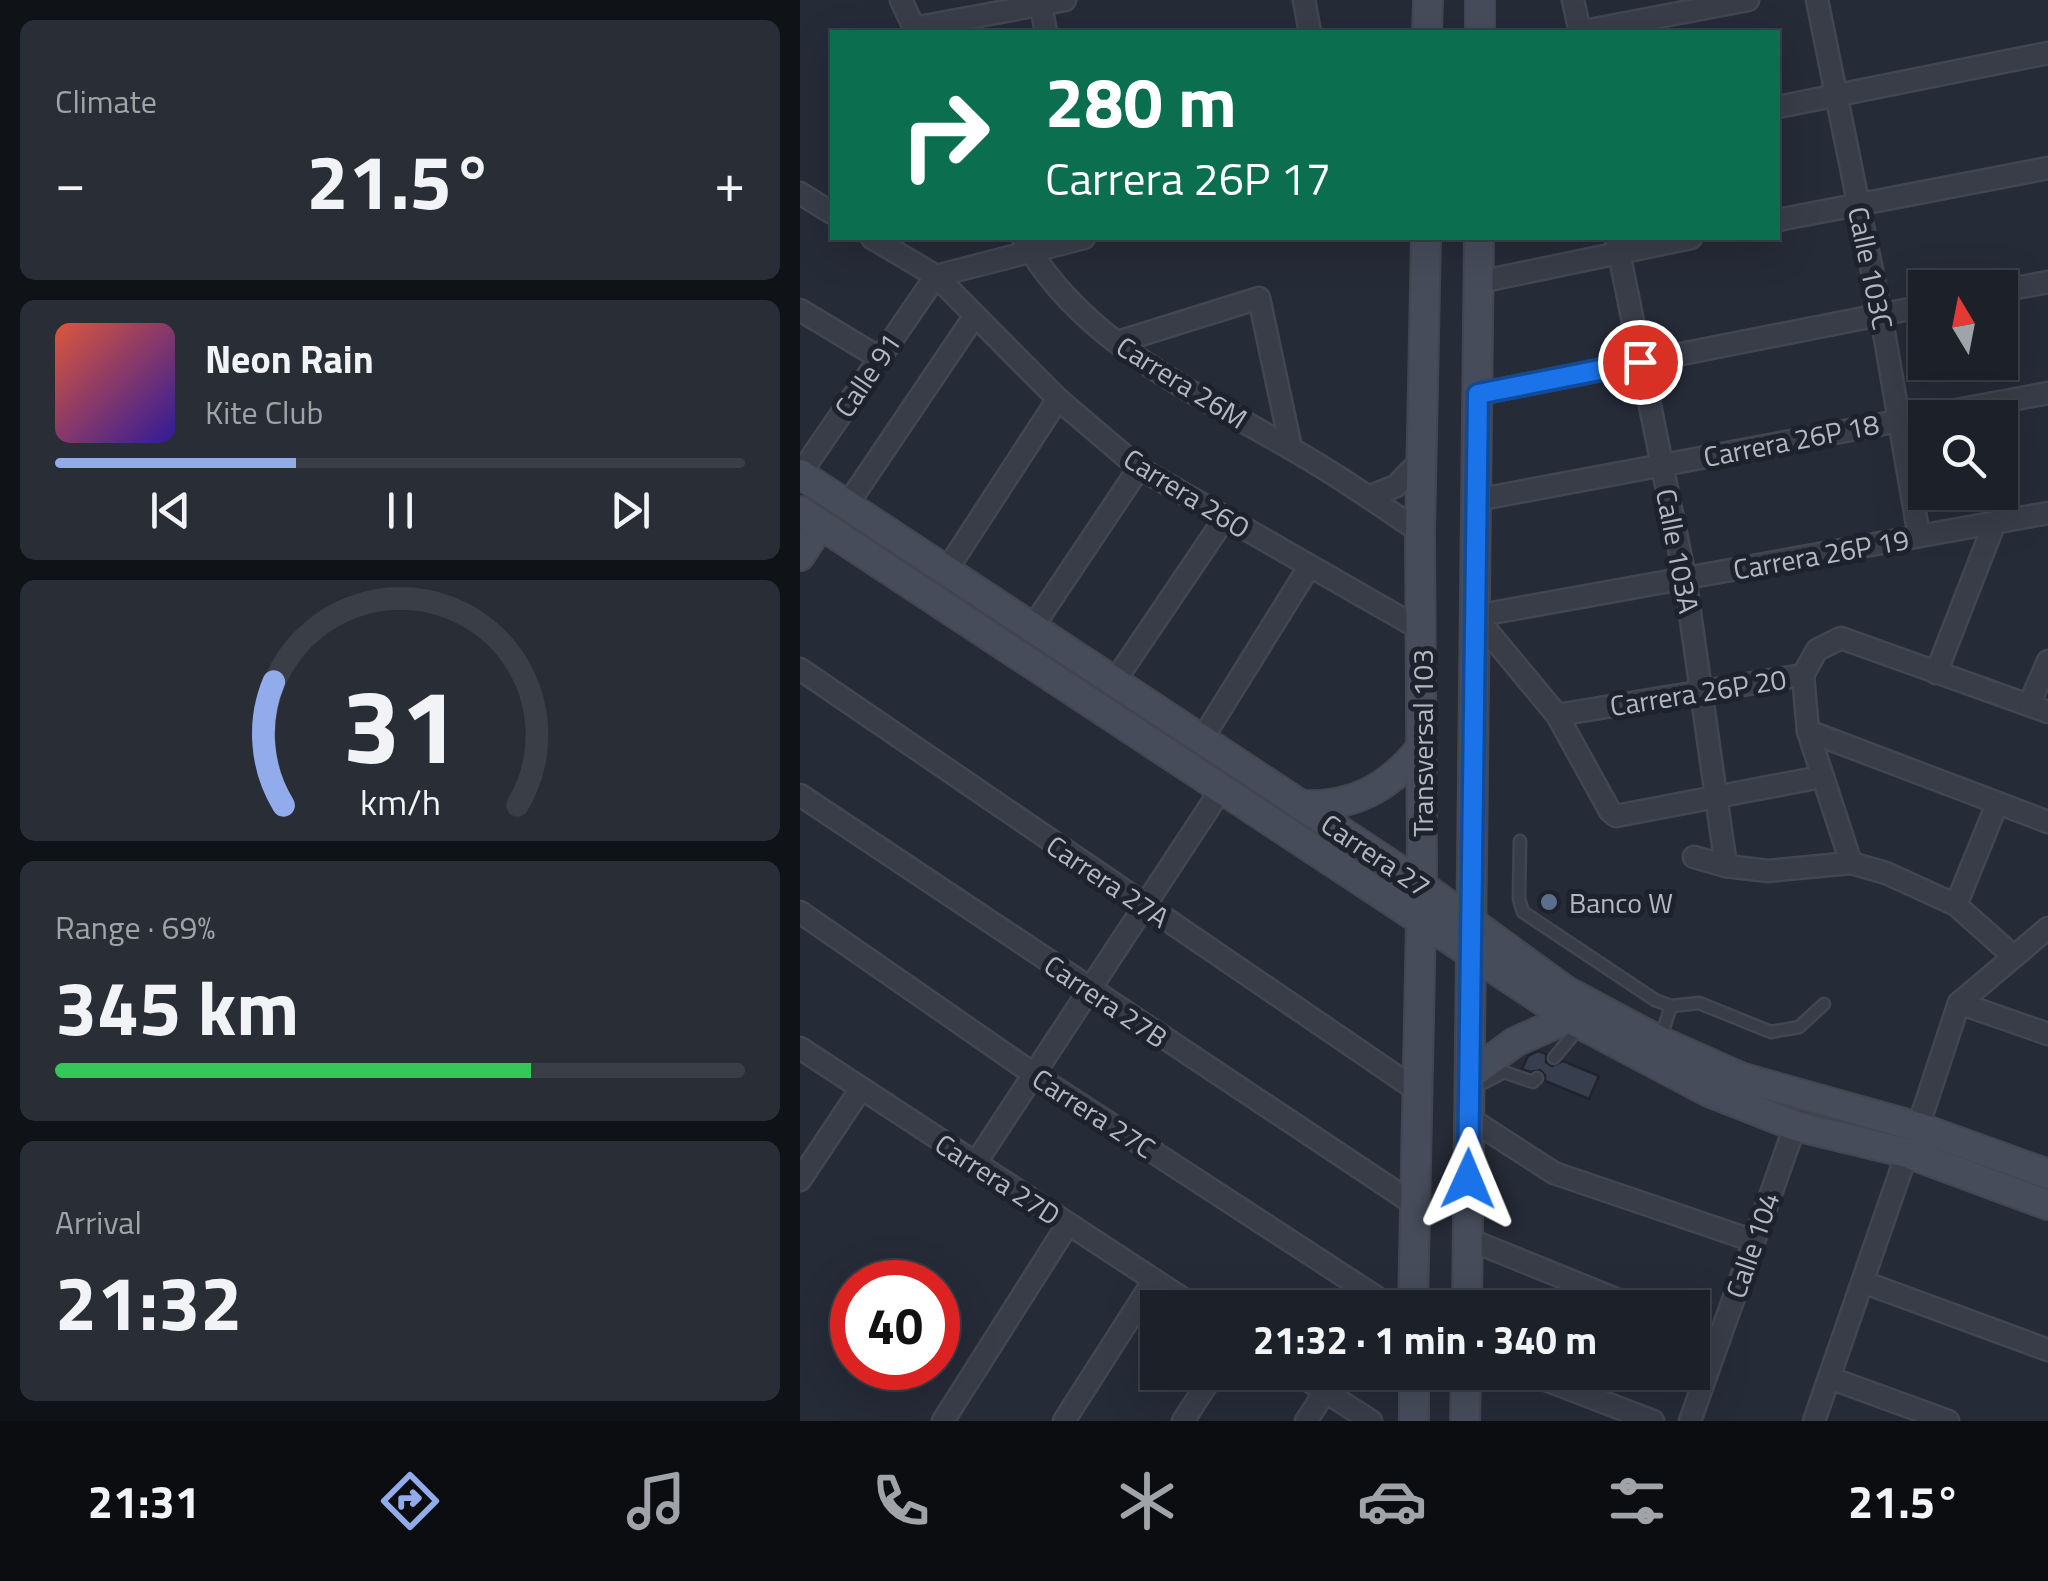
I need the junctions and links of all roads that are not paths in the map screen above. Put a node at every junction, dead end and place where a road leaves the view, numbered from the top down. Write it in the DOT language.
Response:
graph roads {
  1 [pos="901,0"];
  2 [pos="1065,0"];
  3 [pos="1304,0"];
  4 [pos="1428,0"];
  5 [pos="1480,0"];
  6 [pos="1573,0"];
  7 [pos="1748,0"];
  8 [pos="1817,0"];
  9 [pos="1041,2"];
  10 [pos="915,30"];
  11 [pos="1046,30"];
  12 [pos="1310,30"];
  13 [pos="1428,30"];
  14 [pos="1480,30"];
  15 [pos="1579,30"];
  16 [pos="1590,30"];
  17 [pos="2048,53"];
  18 [pos="1836,95"];
  19 [pos="1780,107"];
  20 [pos="2048,168"];
  21 [pos="800,193"];
  22 [pos="1858,203"];
  23 [pos="830,212"];
  24 [pos="1780,220"];
  25 [pos="875,240"];
  26 [pos="1070,240"];
  27 [pos="1426,240"];
  28 [pos="1479,240"];
  29 [pos="1671,240"];
  30 [pos="1618,245"];
  31 [pos="1023,247"];
  32 [pos="936,276"];
  33 [pos="1478,282"];
  34 [pos="2048,282"];
  35 [pos="2018,288"];
  36 [pos="1908,309"];
  37 [pos="800,310"];
  38 [pos="1881,315"];
  39 [pos="974,317"];
  40 [pos="1118,342"];
  41 [pos="878,358"];
  42 [pos="1640,362"];
  43 [pos="1478,394"];
  44 [pos="2048,394"];
  45 [pos="1058,399"];
  46 [pos="1900,419"];
  47 [pos="1290,448"];
  48 [pos="1421,460"];
  49 [pos="1661,465"];
  50 [pos="1139,468"];
  51 [pos="800,474"];
  52 [pos="1368,497"];
  53 [pos="1476,500"];
  54 [pos="847,505"];
  55 [pos="2048,513"];
  56 [pos="1225,518"];
  57 [pos="1995,522"];
  58 [pos="1420,532"];
  59 [pos="805,535"];
  60 [pos="1919,536"];
  61 [pos="1310,567"];
  62 [pos="946,571"];
  63 [pos="1685,578"];
  64 [pos="1475,616"];
  65 [pos="1032,628"];
  66 [pos="1422,630"];
  67 [pos="2048,660"];
  68 [pos="800,669"];
  69 [pos="1936,673"];
  70 [pos="1803,675"];
  71 [pos="1114,682"];
  72 [pos="1702,692"];
  73 [pos="2038,709"];
  74 [pos="1557,715"];
  75 [pos="1808,731"];
  76 [pos="1202,739"];
  77 [pos="1421,748"];
  78 [pos="1821,777"];
  79 [pos="1222,788"];
  80 [pos="800,795"];
  81 [pos="1718,796"];
  82 [pos="1300,804"];
  83 [pos="1997,804"];
  84 [pos="2048,822"];
  85 [pos="1520,842"];
  86 [pos="1694,857"];
  87 [pos="1851,864"];
  88 [pos="1726,866"];
  89 [pos="1421,884"];
  90 [pos="1956,906"];
  91 [pos="1145,907"];
  92 [pos="800,912"];
  93 [pos="1420,919"];
  94 [pos="1472,921"];
  95 [pos="2048,928"];
  96 [pos="1472,954"];
  97 [pos="2012,955"];
  98 [pos="1092,991"];
  99 [pos="1960,1003"];
  100 [pos="1824,1004"];
  101 [pos="1671,1006"];
  102 [pos="1470,1022"];
  103 [pos="1575,1022"];
  104 [pos="1419,1024"];
  105 [pos="2048,1034"];
  106 [pos="1660,1042"];
  107 [pos="800,1048"];
  108 [pos="1554,1058"];
  109 [pos="1035,1075"];
  110 [pos="1537,1078"];
  111 [pos="860,1090"];
  112 [pos="1418,1091"];
  113 [pos="1470,1094"];
  114 [pos="1795,1126"];
  115 [pos="1912,1140"];
  116 [pos="976,1164"];
  117 [pos="2048,1174"];
  118 [pos="800,1180"];
  119 [pos="1414,1204"];
  120 [pos="2048,1205"];
  121 [pos="1068,1224"];
  122 [pos="1468,1239"];
  123 [pos="1754,1241"];
  124 [pos="1154,1280"];
  125 [pos="1863,1282"];
  126 [pos="1169,1290"];
  127 [pos="1365,1290"];
  128 [pos="1413,1290"];
  129 [pos="1467,1290"];
  130 [pos="1594,1290"];
  131 [pos="1710,1337"];
  132 [pos="1719,1340"];
  133 [pos="2048,1350"];
  134 [pos="1830,1378"];
  135 [pos="1203,1390"];
  136 [pos="1322,1390"];
  137 [pos="1414,1390"];
  138 [pos="1466,1390"];
  139 [pos="1572,1390"];
  140 [pos="1325,1392"];
  141 [pos="944,1421"];
  142 [pos="1064,1421"];
  143 [pos="1183,1421"];
  144 [pos="1306,1421"];
  145 [pos="1371,1421"];
  146 [pos="1414,1421"];
  147 [pos="1465,1421"];
  148 [pos="1652,1421"];
  149 [pos="1690,1421"];
  150 [pos="1814,1421"];
  151 [pos="1948,1421"];
  1 -- 10 [label="street"];
  2 -- 9 [label="street"];
  3 -- 12 [label="street"];
  4 -- 13 [label="main road"];
  5 -- 14 [label="main road"];
  6 -- 15 [label="street"];
  7 -- 16 [label="street"];
  8 -- 18 [label="street, Calle 103C"];
  9 -- 10 [label="street"];
  9 -- 11 [label="street"];
  17 -- 18 [label="street"];
  18 -- 19 [label="street"];
  18 -- 22 [label="street, Calle 103C"];
  20 -- 22 [label="street"];
  21 -- 23 [label="street"];
  22 -- 24 [label="street"];
  22 -- 38 [label="street, Calle 103C"];
  25 -- 32 [label="street, Carrera 26O"];
  26 -- 31 [label="street"];
  27 -- 48 [label="main road, Transversal 103"];
  28 -- 33 [label="main road, Transversal 103"];
  29 -- 30 [label="street"];
  30 -- 33 [label="street"];
  30 -- 42 [label="street, Calle 103A"];
  31 -- 32 [label="street"];
  31 -- 40 [label="street, Carrera 26M"];
  32 -- 39 [label="street, Carrera 26O"];
  32 -- 41 [label="street, Calle 91"];
  33 -- 43 [label="main road, Transversal 103"];
  34 -- 35 [label="street"];
  36 -- 38 [label="street"];
  37 -- 41 [label="street"];
  38 -- 42 [label="street"];
  38 -- 46 [label="street, Calle 103C"];
  39 -- 45 [label="street, Carrera 26O"];
  39 -- 54 [label="street"];
  40 -- 47 [label="street, Carrera 26M"];
  40 -- 47 [label="street"];
  41 -- 51 [label="street, Calle 91"];
  42 -- 43 [label="street"];
  42 -- 49 [label="street, Calle 103A"];
  43 -- 53 [label="main road, Transversal 103"];
  44 -- 46 [label="street, Carrera 26P 18"];
  45 -- 50 [label="street, Carrera 26O"];
  45 -- 62 [label="street"];
  46 -- 49 [label="street, Carrera 26P 18"];
  46 -- 60 [label="street, Calle 103C"];
  47 -- 52 [label="street, Carrera 26M"];
  48 -- 52 [label="street"];
  48 -- 58 [label="main road, Transversal 103"];
  49 -- 53 [label="street, Carrera 26P 18"];
  49 -- 63 [label="street, Calle 103A"];
  50 -- 56 [label="street, Carrera 26O"];
  50 -- 65 [label="street"];
  51 -- 54 [label="main road, Carrera 27"];
  52 -- 58 [label="street, Carrera 26M"];
  53 -- 64 [label="main road, Transversal 103"];
  54 -- 62 [label="main road, Carrera 27"];
  55 -- 57 [label="street, Carrera 26P 19"];
  56 -- 61 [label="street, Carrera 26O"];
  56 -- 71 [label="street"];
  57 -- 60 [label="street, Carrera 26P 19"];
  57 -- 69 [label="street"];
  58 -- 66 [label="main road, Transversal 103"];
  59 -- 79 [label="main road, Carrera 27"];
  60 -- 63 [label="street, Carrera 26P 19"];
  61 -- 66 [label="street, Carrera 26O"];
  61 -- 76 [label="street"];
  62 -- 65 [label="main road, Carrera 27"];
  63 -- 64 [label="street, Carrera 26P 19"];
  63 -- 72 [label="street, Calle 103A"];
  64 -- 74 [label="street"];
  64 -- 94 [label="main road, Transversal 103"];
  65 -- 71 [label="main road, Carrera 27"];
  66 -- 77 [label="main road, Transversal 103"];
  67 -- 73 [label="street"];
  68 -- 91 [label="street, Carrera 27A"];
  69 -- 70 [label="street, Carrera 26P 20"];
  69 -- 73 [label="street, Carrera 26P 20"];
  70 -- 72 [label="street, Carrera 26P 20"];
  70 -- 75 [label="street"];
  71 -- 76 [label="main road, Carrera 27"];
  72 -- 74 [label="street, Carrera 26P 20"];
  72 -- 81 [label="street, Calle 103A"];
  74 -- 81 [label="street"];
  75 -- 78 [label="street"];
  75 -- 83 [label="street"];
  76 -- 82 [label="main road, Carrera 27"];
  77 -- 82 [label="main road"];
  77 -- 89 [label="main road, Transversal 103"];
  78 -- 81 [label="street"];
  78 -- 87 [label="street"];
  79 -- 91 [label="street"];
  79 -- 93 [label="main road, Carrera 27"];
  80 -- 98 [label="street, Carrera 27B"];
  81 -- 88 [label="street, Calle 103A"];
  82 -- 89 [label="main road, Carrera 27"];
  83 -- 84 [label="street"];
  83 -- 90 [label="street"];
  85 -- 101 [label="lane"];
  86 -- 88 [label="street"];
  87 -- 88 [label="street"];
  87 -- 90 [label="street"];
  89 -- 93 [label="main road, Transversal 103"];
  89 -- 94 [label="main road, Carrera 27"];
  90 -- 97 [label="street"];
  91 -- 98 [label="street"];
  91 -- 112 [label="street, Carrera 27A"];
  92 -- 109 [label="street, Carrera 27C"];
  93 -- 96 [label="main road, Carrera 27"];
  93 -- 104 [label="main road, Transversal 103"];
  94 -- 96 [label="main road, Transversal 103"];
  94 -- 106 [label="main road, Carrera 27"];
  95 -- 97 [label="street"];
  96 -- 102 [label="main road, Transversal 103"];
  96 -- 103 [label="main road, Carrera 27"];
  97 -- 99 [label="street"];
  98 -- 109 [label="street"];
  98 -- 119 [label="street, Carrera 27B"];
  99 -- 105 [label="street"];
  99 -- 115 [label="street"];
  100 -- 101 [label="lane"];
  101 -- 106 [label="lane"];
  102 -- 104 [label="main road"];
  102 -- 113 [label="main road, Transversal 103"];
  103 -- 108 [label="lane"];
  103 -- 113 [label="main road"];
  103 -- 114 [label="main road, Carrera 27"];
  104 -- 112 [label="main road, Transversal 103"];
  106 -- 115 [label="main road, Carrera 27"];
  107 -- 111 [label="street, Carrera 27D"];
  109 -- 116 [label="street"];
  109 -- 127 [label="street, Carrera 27C"];
  110 -- 113 [label="lane"];
  111 -- 116 [label="street, Carrera 27D"];
  111 -- 118 [label="street"];
  112 -- 119 [label="main road, Transversal 103"];
  113 -- 122 [label="main road, Transversal 103"];
  113 -- 123 [label="street"];
  114 -- 115 [label="main road, Carrera 27"];
  114 -- 123 [label="street, Calle 104"];
  115 -- 117 [label="main road, Carrera 27"];
  115 -- 120 [label="main road, Carrera 27"];
  115 -- 125 [label="street"];
  116 -- 121 [label="street, Carrera 27D"];
  119 -- 128 [label="main road, Transversal 103"];
  121 -- 124 [label="street, Carrera 27D"];
  121 -- 141 [label="street"];
  122 -- 129 [label="main road, Transversal 103"];
  122 -- 130 [label="street"];
  123 -- 132 [label="street, Calle 104"];
  124 -- 126 [label="street, Carrera 27D"];
  124 -- 142 [label="street"];
  125 -- 133 [label="street"];
  125 -- 134 [label="street"];
  131 -- 132 [label="street"];
  132 -- 149 [label="street, Calle 104"];
  134 -- 150 [label="street"];
  134 -- 151 [label="street"];
  135 -- 143 [label="street"];
  136 -- 140 [label="street"];
  137 -- 146 [label="main road"];
  138 -- 147 [label="main road"];
  139 -- 148 [label="street"];
  140 -- 144 [label="street"];
  140 -- 145 [label="street"];
}
